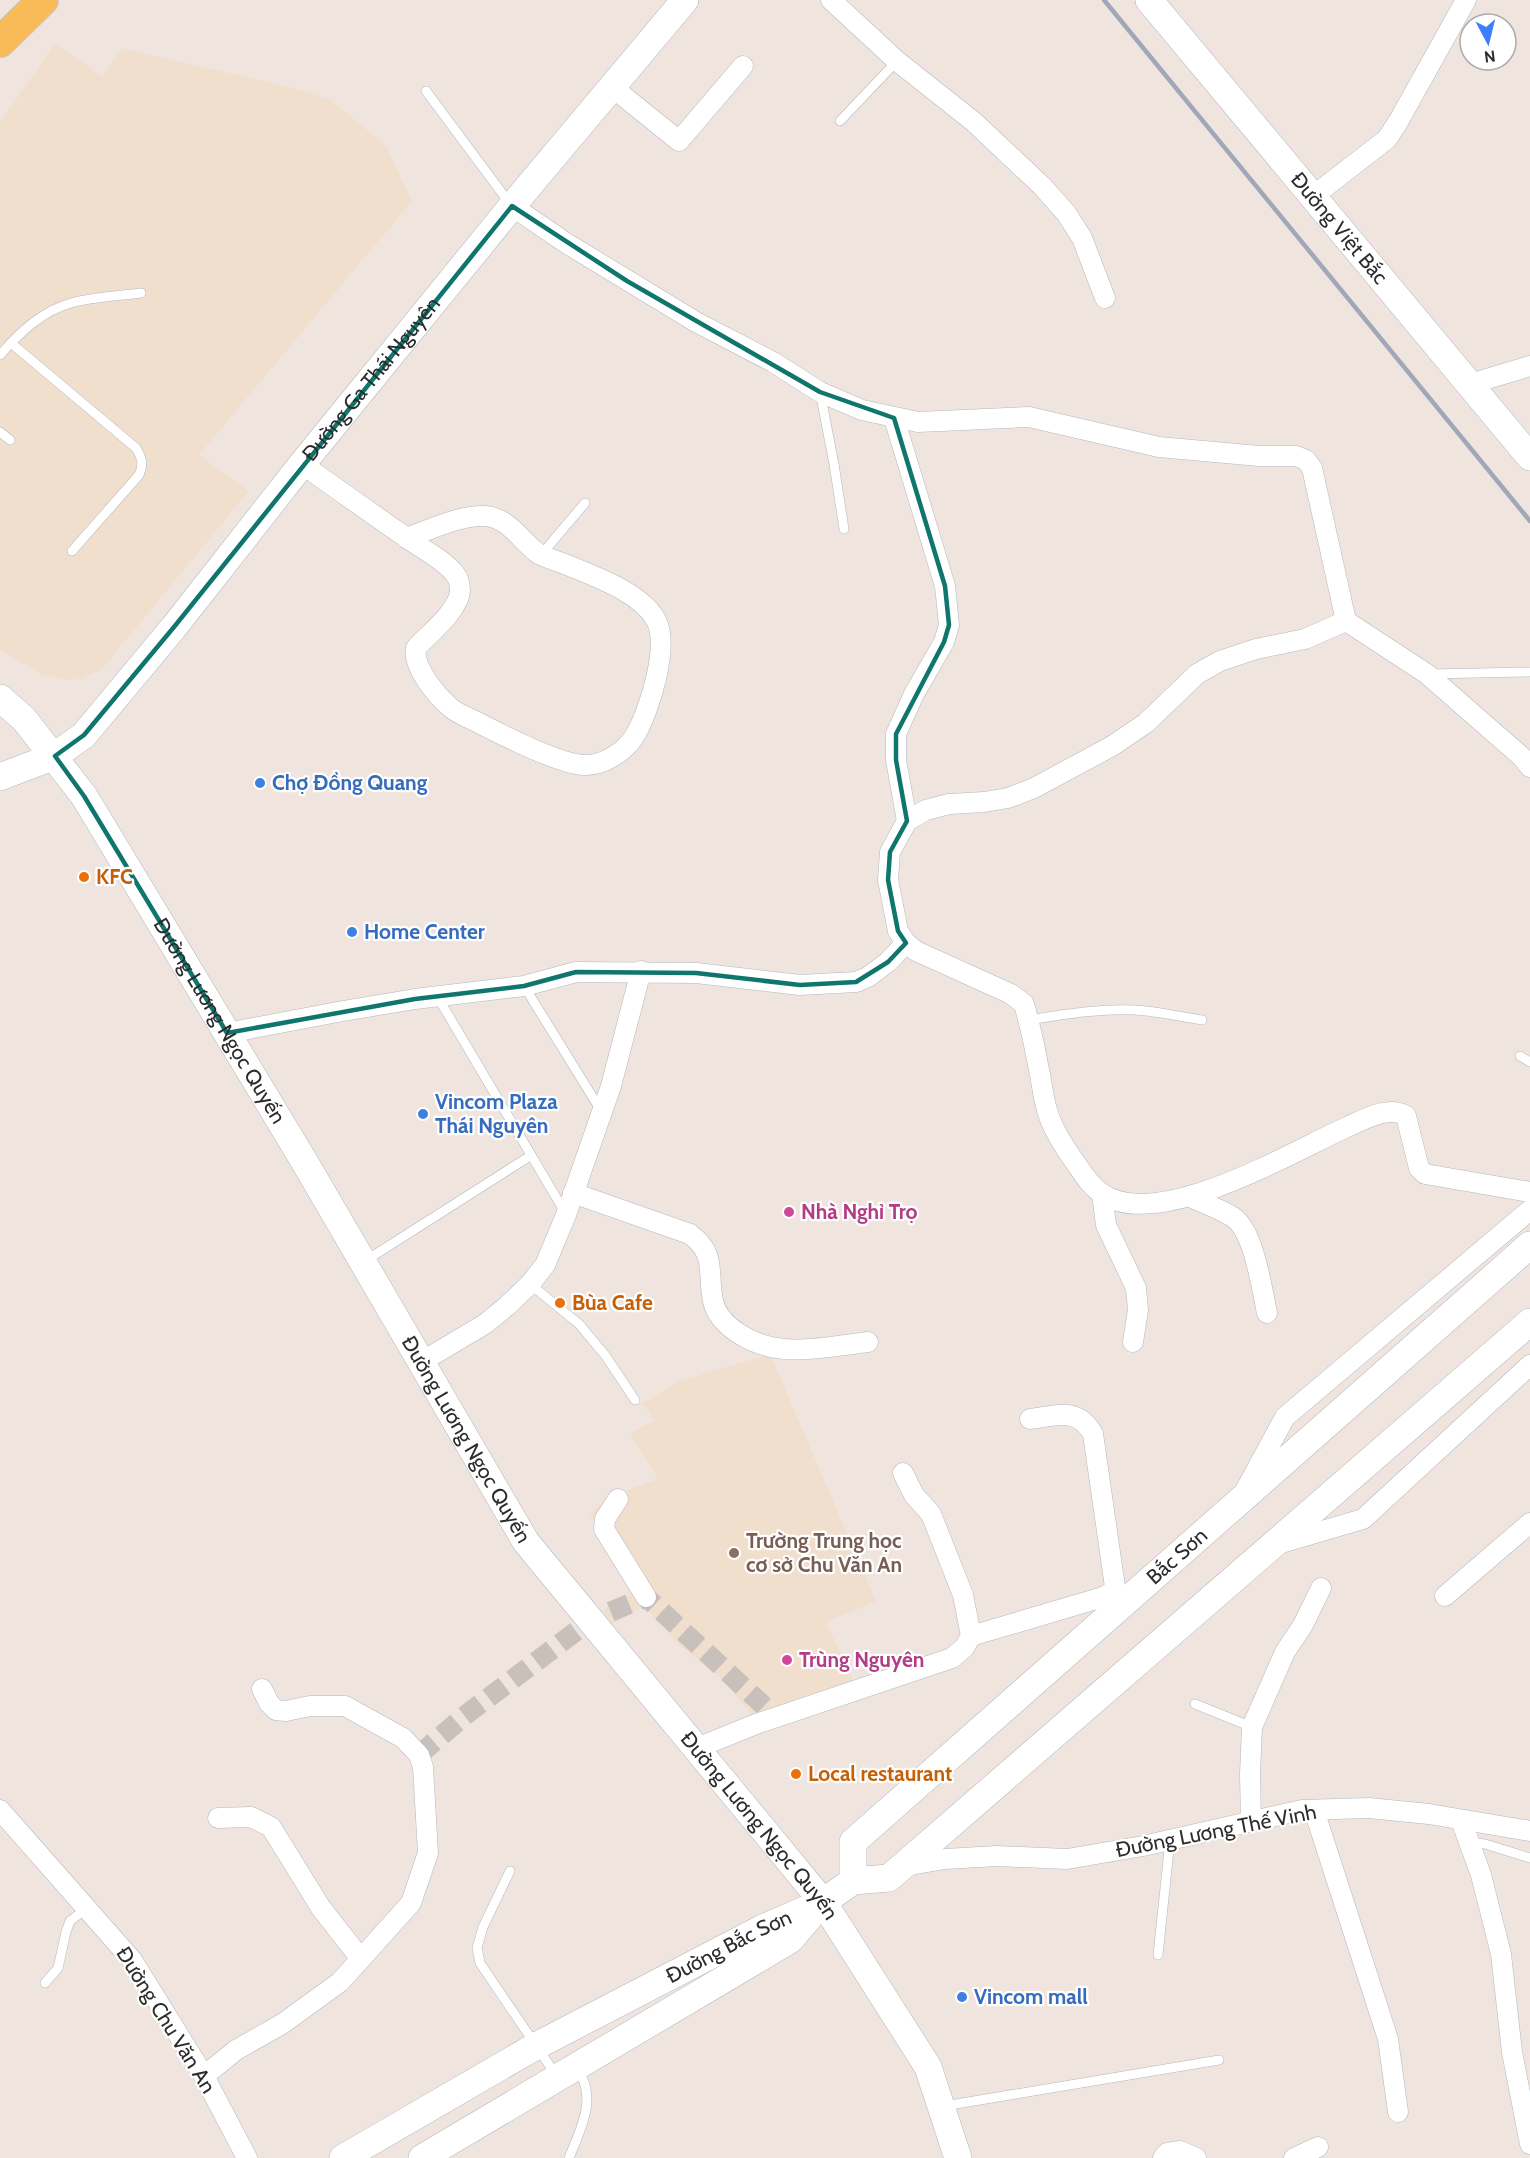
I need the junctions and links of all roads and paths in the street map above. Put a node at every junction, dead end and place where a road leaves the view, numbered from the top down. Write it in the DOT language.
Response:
graph roads {
  1 [pos="43,0"];
  2 [pos="685,0"];
  3 [pos="831,0"];
  4 [pos="1149,0"];
  5 [pos="1466,0"];
  6 [pos="0,42"];
  7 [pos="897,61"];
  8 [pos="743,66"];
  9 [pos="612,87"];
  10 [pos="426,92"];
  11 [pos="840,121"];
  12 [pos="1312,197"];
  13 [pos="513,206"];
  14 [pos="141,293"];
  15 [pos="1105,298"];
  16 [pos="10,343"];
  17 [pos="0,355"];
  18 [pos="1530,366"];
  19 [pos="1470,384"];
  20 [pos="820,393"];
  21 [pos="894,418"];
  22 [pos="0,432"];
  23 [pos="10,440"];
  24 [pos="1530,458"];
  25 [pos="302,464"];
  26 [pos="585,503"];
  27 [pos="844,529"];
  28 [pos="406,538"];
  29 [pos="72,550"];
  30 [pos="541,555"];
  31 [pos="1346,621"];
  32 [pos="1530,672"];
  33 [pos="1427,674"];
  34 [pos="0,698"];
  35 [pos="55,756"];
  36 [pos="1530,767"];
  37 [pos="0,777"];
  38 [pos="907,821"];
  39 [pos="906,943"];
  40 [pos="641,971"];
  41 [pos="524,986"];
  42 [pos="437,996"];
  43 [pos="1028,1020"];
  44 [pos="1202,1020"];
  45 [pos="227,1033"];
  46 [pos="1520,1056"];
  47 [pos="1530,1062"];
  48 [pos="602,1112"];
  49 [pos="530,1156"];
  50 [pos="1530,1192"];
  51 [pos="573,1193"];
  52 [pos="1102,1194"];
  53 [pos="1190,1197"];
  54 [pos="1530,1210"];
  55 [pos="566,1215"];
  56 [pos="1530,1245"];
  57 [pos="363,1262"];
  58 [pos="530,1284"];
  59 [pos="1268,1313"];
  60 [pos="1530,1322"];
  61 [pos="868,1342"];
  62 [pos="1133,1342"];
  63 [pos="421,1362"];
  64 [pos="1530,1365"];
  65 [pos="635,1400"];
  66 [pos="1030,1419"];
  67 [pos="903,1473"];
  68 [pos="618,1498"];
  69 [pos="1239,1502"];
  70 [pos="1530,1523"];
  71 [pos="1272,1545"];
  72 [pos="1321,1588"];
  73 [pos="1445,1596"];
  74 [pos="646,1597"];
  75 [pos="971,1636"];
  76 [pos="262,1689"];
  77 [pos="1195,1704"];
  78 [pos="1252,1727"];
  79 [pos="697,1748"];
  80 [pos="0,1810"];
  81 [pos="1314,1810"];
  82 [pos="218,1818"];
  83 [pos="1461,1820"];
  84 [pos="1251,1822"];
  85 [pos="1530,1831"];
  86 [pos="1170,1840"];
  87 [pos="1469,1842"];
  88 [pos="1530,1858"];
  89 [pos="902,1866"];
  90 [pos="510,1871"];
  91 [pos="853,1881"];
  92 [pos="823,1902"];
  93 [pos="87,1908"];
  94 [pos="1158,1955"];
  95 [pos="361,1959"];
  96 [pos="45,1983"];
  97 [pos="536,2046"];
  98 [pos="1521,2051"];
  99 [pos="1219,2060"];
  100 [pos="566,2072"];
  101 [pos="204,2076"];
  102 [pos="942,2106"];
  103 [pos="1398,2112"];
  104 [pos="1530,2144"];
  105 [pos="1318,2146"];
  106 [pos="246,2158"];
  107 [pos="343,2158"];
  108 [pos="422,2158"];
  109 [pos="569,2158"];
  110 [pos="958,2158"];
  111 [pos="1163,2158"];
  112 [pos="1196,2158"];
  113 [pos="1294,2158"];
  1 -- 6 [label="main road"];
  2 -- 9 [label="main road, Đường Ga Thái Nguyên"];
  3 -- 7 [label="street"];
  4 -- 12 [label="main road, Đường Việt Bắc"];
  5 -- 12 [label="street"];
  7 -- 11 [label="lane"];
  7 -- 15 [label="street"];
  8 -- 9 [label="street"];
  9 -- 13 [label="main road, Đường Ga Thái Nguyên"];
  10 -- 13 [label="lane"];
  12 -- 19 [label="main road, Đường Việt Bắc"];
  13 -- 20 [label="street"];
  13 -- 25 [label="main road, Đường Ga Thái Nguyên"];
  14 -- 16 [label="lane"];
  16 -- 17 [label="lane"];
  16 -- 29 [label="lane"];
  18 -- 19 [label="street"];
  19 -- 24 [label="main road, Đường Việt Bắc"];
  20 -- 21 [label="street"];
  20 -- 27 [label="lane"];
  21 -- 31 [label="street"];
  21 -- 38 [label="street"];
  22 -- 23 [label="lane"];
  25 -- 28 [label="street"];
  25 -- 35 [label="main road, Đường Ga Thái Nguyên"];
  26 -- 30 [label="lane"];
  28 -- 30 [label="street"];
  28 -- 30 [label="street"];
  31 -- 33 [label="street"];
  31 -- 38 [label="street"];
  32 -- 33 [label="lane"];
  33 -- 36 [label="street"];
  34 -- 35 [label="main road, Đường Lương Ngọc Quyến"];
  35 -- 37 [label="main road, Đường Ga Thái Nguyên"];
  35 -- 45 [label="main road, Đường Lương Ngọc Quyến"];
  38 -- 39 [label="street"];
  39 -- 40 [label="street"];
  39 -- 43 [label="street"];
  40 -- 41 [label="street"];
  40 -- 48 [label="street"];
  41 -- 42 [label="street"];
  41 -- 48 [label="lane"];
  42 -- 45 [label="street"];
  42 -- 49 [label="lane"];
  43 -- 44 [label="lane"];
  43 -- 52 [label="street"];
  45 -- 57 [label="main road, Đường Lương Ngọc Quyến"];
  46 -- 47 [label="lane"];
  48 -- 51 [label="street"];
  49 -- 55 [label="lane"];
  49 -- 57 [label="lane"];
  50 -- 53 [label="street"];
  51 -- 55 [label="street"];
  51 -- 61 [label="street"];
  52 -- 53 [label="street"];
  52 -- 62 [label="street"];
  53 -- 59 [label="street"];
  54 -- 69 [label="street"];
  55 -- 58 [label="street"];
  56 -- 69 [label="main road, Bắc Sơn"];
  57 -- 63 [label="main road, Đường Lương Ngọc Quyến"];
  58 -- 63 [label="street"];
  58 -- 65 [label="lane"];
  60 -- 71 [label="main road"];
  63 -- 79 [label="main road, Đường Lương Ngọc Quyến"];
  64 -- 71 [label="street"];
  66 -- 75 [label="street"];
  67 -- 75 [label="street"];
  68 -- 74 [label="street"];
  69 -- 91 [label="main road, Bắc Sơn"];
  70 -- 73 [label="street"];
  71 -- 89 [label="main road"];
  72 -- 78 [label="street"];
  75 -- 79 [label="street"];
  76 -- 95 [label="street"];
  77 -- 78 [label="lane"];
  78 -- 84 [label="street"];
  79 -- 92 [label="main road, Đường Lương Ngọc Quyến"];
  80 -- 93 [label="street, Đường Chu Văn An"];
  81 -- 83 [label="street, Đường Lương Thế Vinh"];
  81 -- 84 [label="street, Đường Lương Thế Vinh"];
  81 -- 103 [label="street"];
  82 -- 95 [label="street"];
  83 -- 85 [label="street, Đường Lương Thế Vinh"];
  83 -- 87 [label="street"];
  84 -- 86 [label="street, Đường Lương Thế Vinh"];
  86 -- 89 [label="street, Đường Lương Thế Vinh"];
  86 -- 94 [label="lane"];
  87 -- 88 [label="lane"];
  87 -- 98 [label="street"];
  89 -- 91 [label="main road"];
  90 -- 97 [label="lane"];
  91 -- 92 [label="main road"];
  92 -- 97 [label="main road, Đường Bắc Sơn"];
  92 -- 100 [label="main road, Đường Bắc Sơn"];
  92 -- 102 [label="main road, Đường Lương Ngọc Quyến"];
  93 -- 96 [label="lane"];
  93 -- 101 [label="street, Đường Chu Văn An"];
  95 -- 101 [label="street"];
  97 -- 100 [label="lane"];
  97 -- 107 [label="main road, Đường Bắc Sơn"];
  98 -- 104 [label="street"];
  99 -- 102 [label="lane"];
  100 -- 108 [label="main road, Đường Bắc Sơn"];
  100 -- 109 [label="lane"];
  101 -- 106 [label="street, Đường Chu Văn An"];
  102 -- 110 [label="main road, Đường Lương Ngọc Quyến"];
  105 -- 113 [label="street"];
  111 -- 112 [label="street"];
}
